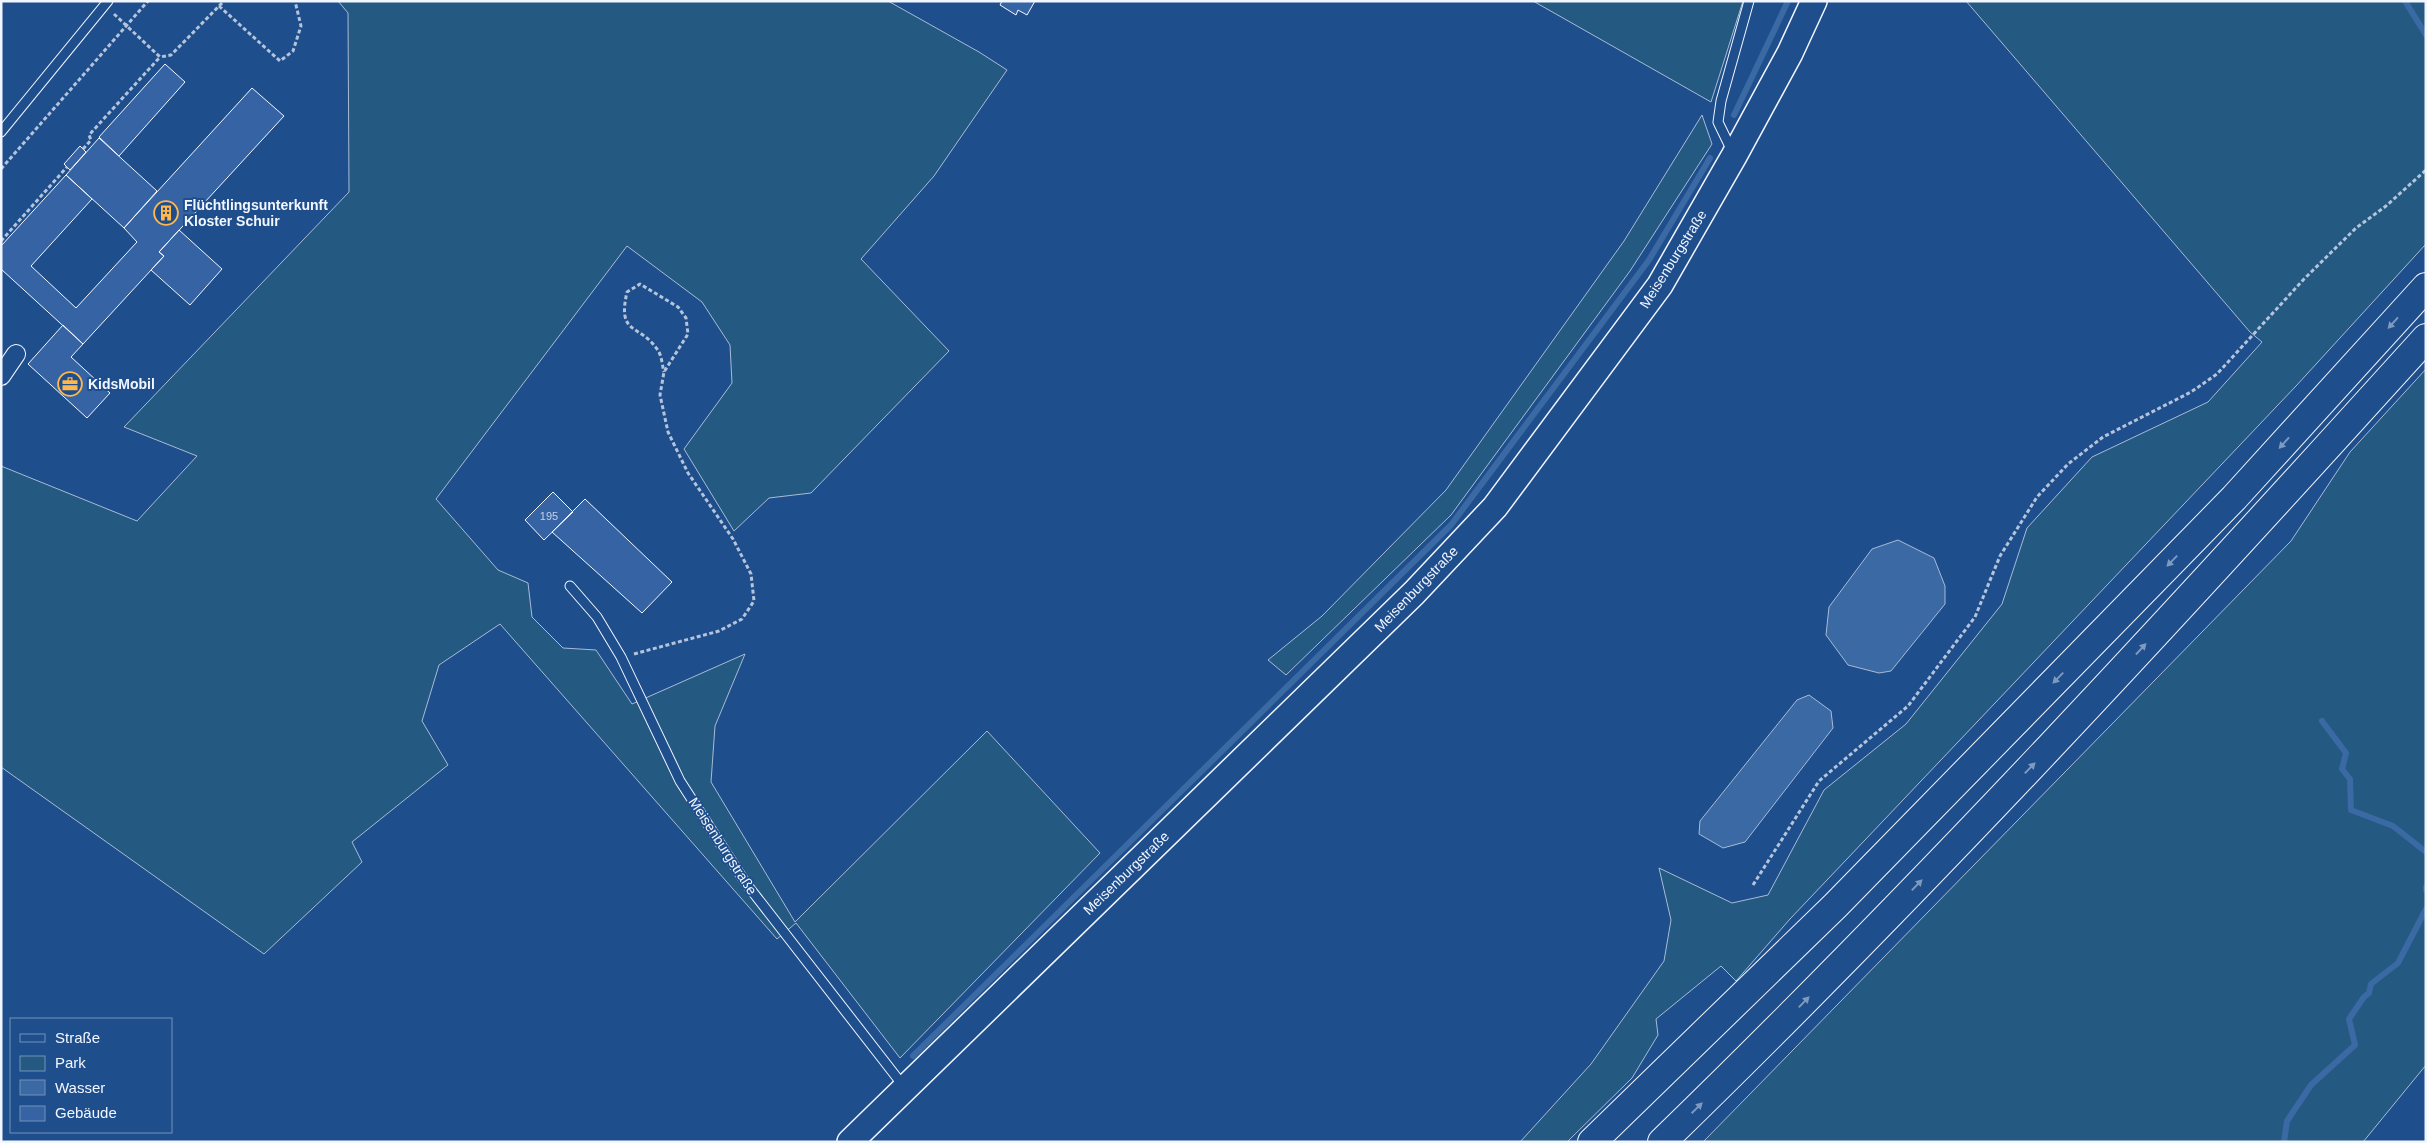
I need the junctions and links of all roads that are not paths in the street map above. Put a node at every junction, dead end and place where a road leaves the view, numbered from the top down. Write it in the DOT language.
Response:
graph roads {
  1 [pos="108,1"];
  2 [pos="1749,1"];
  3 [pos="1814,1"];
  4 [pos="1,132"];
  5 [pos="1734,156"];
  6 [pos="2426,287"];
  7 [pos="2426,338"];
  8 [pos="16,354"];
  9 [pos="1,376"];
  10 [pos="570,586"];
  11 [pos="905,1088"];
  12 [pos="850,1142"];
  13 [pos="1592,1142"];
  14 [pos="1662,1142"];
  1 -- 4 [label="lane"];
  2 -- 5 [label="lane"];
  3 -- 5 [label="main road, Meisenburgstraße"];
  5 -- 11 [label="main road, Meisenburgstraße"];
  6 -- 13 [label="highway, one-way"];
  14 -- 7 [label="highway, one-way"];
  8 -- 9 [label="street"];
  10 -- 11 [label="lane, Meisenburgstraße"];
  11 -- 12 [label="main road, Meisenburgstraße"];
}
